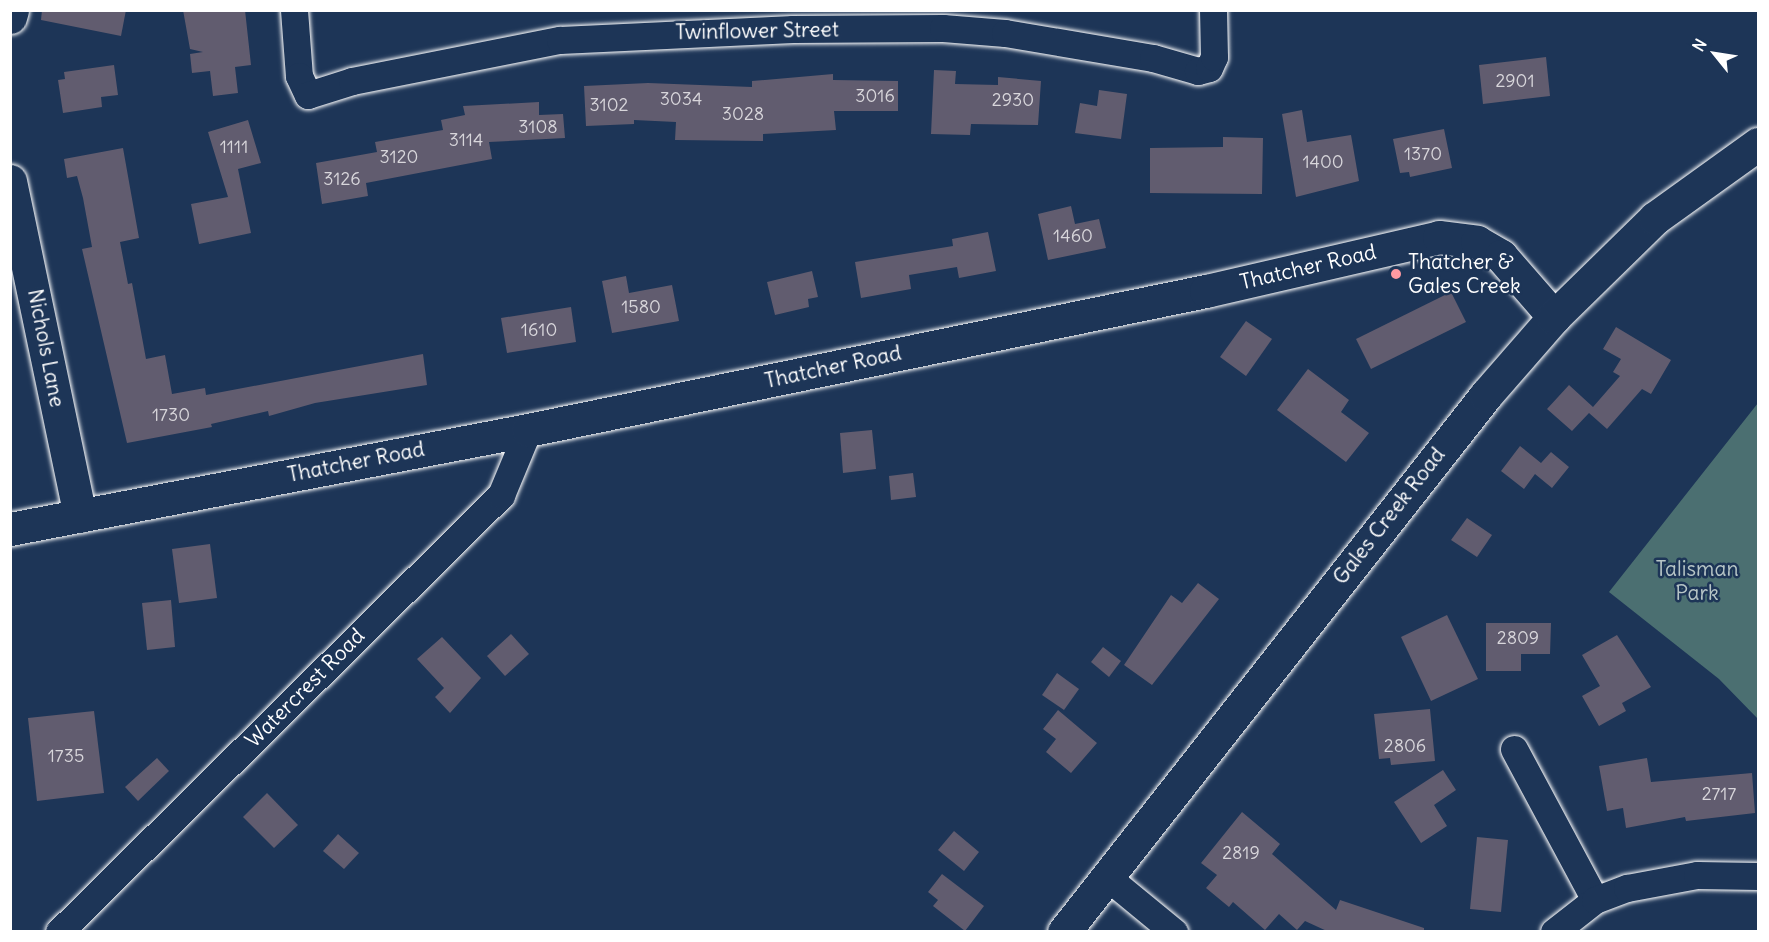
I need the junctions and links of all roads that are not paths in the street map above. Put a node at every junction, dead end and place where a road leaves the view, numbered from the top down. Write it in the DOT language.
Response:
graph roads {
  1 [pos="12,10"];
  2 [pos="294,10"];
  3 [pos="1213,10"];
  4 [pos="10,17"];
  5 [pos="792,20"];
  6 [pos="1758,144"];
  7 [pos="10,181"];
  8 [pos="15,217"];
  9 [pos="1554,317"];
  10 [pos="528,430"];
  11 [pos="80,516"];
  12 [pos="10,529"];
  13 [pos="1514,750"];
  14 [pos="1758,876"];
  15 [pos="1107,877"];
  16 [pos="1594,900"];
  17 [pos="59,932"];
  18 [pos="1064,932"];
  19 [pos="1174,932"];
  20 [pos="1554,932"];
  1 -- 4 [label="street"];
  2 -- 5 [label="street, Twinflower Street"];
  3 -- 5 [label="street, Twinflower Street"];
  6 -- 9 [label="street, Gales Creek Road"];
  7 -- 8 [label="street, Nichols Lane"];
  8 -- 11 [label="street, Nichols Lane"];
  9 -- 10 [label="street, Thatcher Road"];
  9 -- 15 [label="street, Gales Creek Road"];
  10 -- 11 [label="street, Thatcher Road"];
  10 -- 17 [label="street, Watercrest Road"];
  11 -- 12 [label="street, Thatcher Road"];
  13 -- 16 [label="street"];
  14 -- 16 [label="street"];
  15 -- 18 [label="street, Gales Creek Road"];
  15 -- 19 [label="street"];
  16 -- 20 [label="street"];
}
